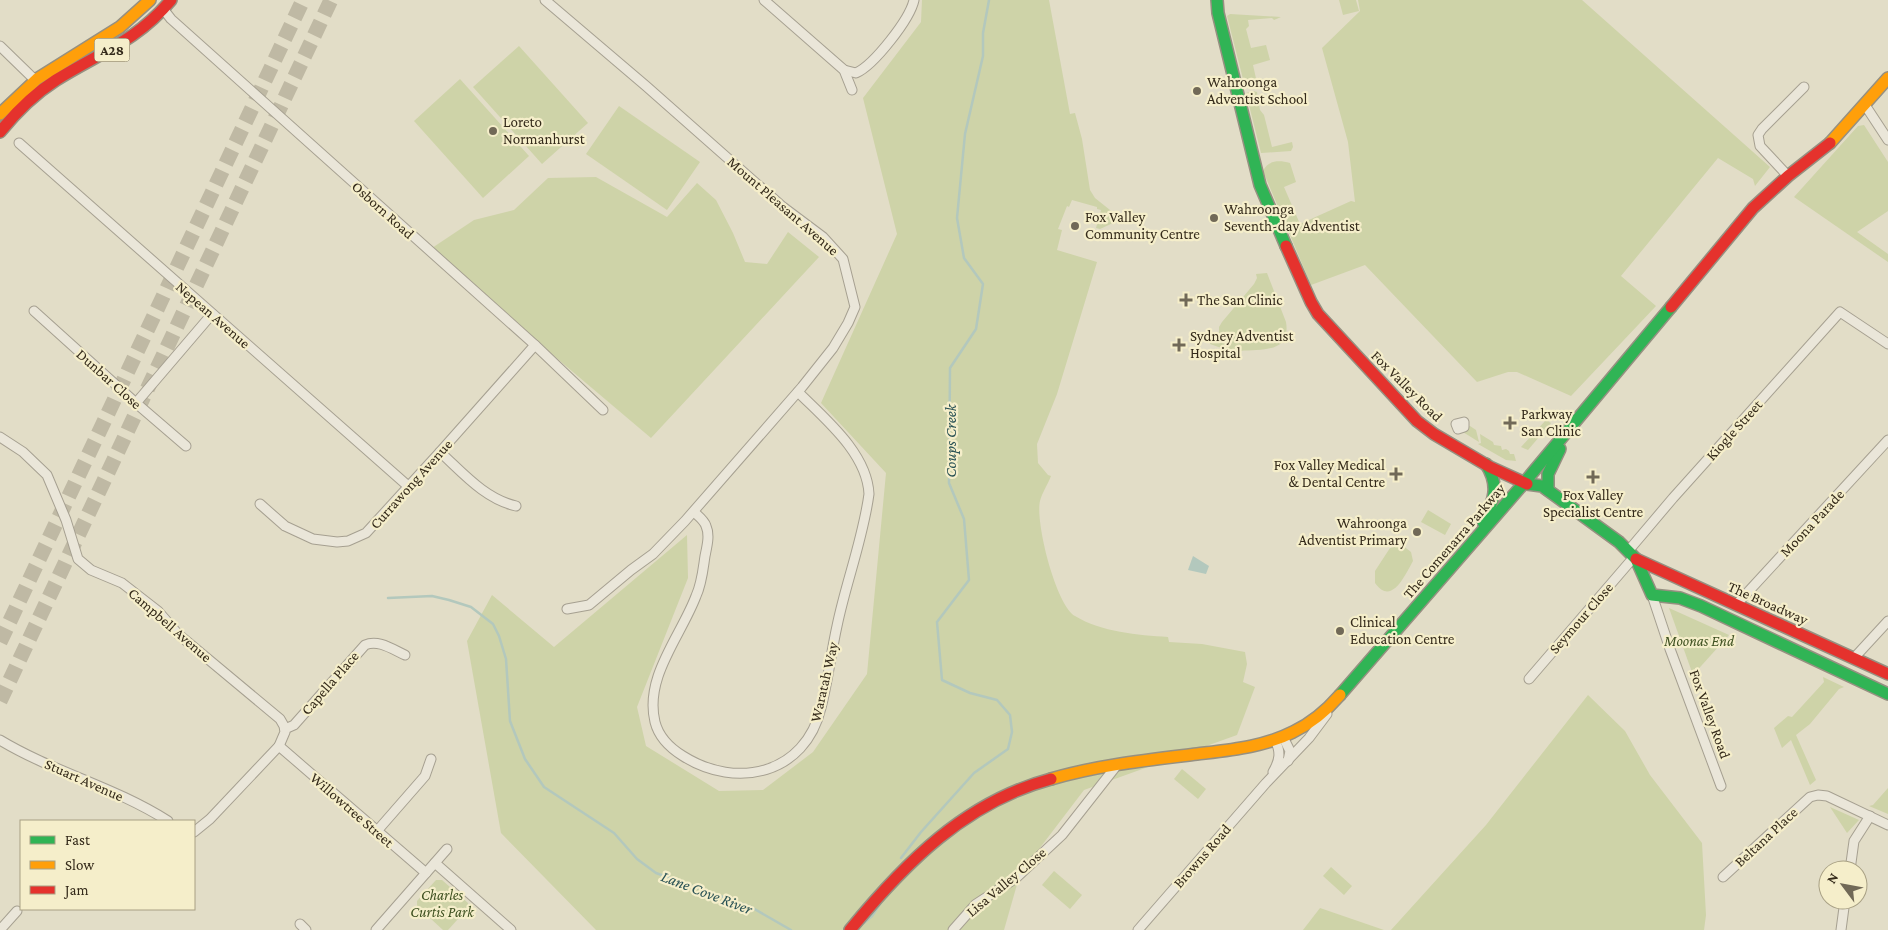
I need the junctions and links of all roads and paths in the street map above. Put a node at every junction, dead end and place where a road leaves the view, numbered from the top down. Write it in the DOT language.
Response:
graph roads {
  1 [pos="150,0"];
  2 [pos="155,0"];
  3 [pos="171,0"];
  4 [pos="545,0"];
  5 [pos="764,0"];
  6 [pos="914,0"];
  7 [pos="1217,0"];
  8 [pos="164,10"];
  9 [pos="0,46"];
  10 [pos="844,70"];
  11 [pos="1888,78"];
  12 [pos="35,80"];
  13 [pos="1804,87"];
  14 [pos="852,90"];
  15 [pos="1865,104"];
  16 [pos="0,114"];
  17 [pos="0,132"];
  18 [pos="1888,140"];
  19 [pos="19,143"];
  20 [pos="1788,176"];
  21 [pos="34,310"];
  22 [pos="212,314"];
  23 [pos="1888,344"];
  24 [pos="534,345"];
  25 [pos="798,392"];
  26 [pos="136,403"];
  27 [pos="603,410"];
  28 [pos="1579,418"];
  29 [pos="0,437"];
  30 [pos="1888,440"];
  31 [pos="186,446"];
  32 [pos="440,452"];
  33 [pos="1486,464"];
  34 [pos="1524,483"];
  35 [pos="408,486"];
  36 [pos="1548,490"];
  37 [pos="260,504"];
  38 [pos="516,506"];
  39 [pos="694,512"];
  40 [pos="1473,541"];
  41 [pos="1633,555"];
  42 [pos="1652,595"];
  43 [pos="1736,606"];
  44 [pos="567,609"];
  45 [pos="1888,621"];
  46 [pos="405,655"];
  47 [pos="1854,658"];
  48 [pos="1888,674"];
  49 [pos="1529,679"];
  50 [pos="1341,694"];
  51 [pos="1888,694"];
  52 [pos="285,729"];
  53 [pos="1279,738"];
  54 [pos="0,740"];
  55 [pos="279,746"];
  56 [pos="431,759"];
  57 [pos="1288,761"];
  58 [pos="1117,765"];
  59 [pos="1266,783"];
  60 [pos="1720,786"];
  61 [pos="1870,816"];
  62 [pos="166,820"];
  63 [pos="1888,825"];
  64 [pos="195,831"];
  65 [pos="377,831"];
  66 [pos="447,849"];
  67 [pos="1851,860"];
  68 [pos="435,863"];
  69 [pos="426,873"];
  70 [pos="1723,877"];
  71 [pos="1844,910"];
  72 [pos="17,911"];
  73 [pos="0,930"];
  74 [pos="376,930"];
  75 [pos="511,930"];
  76 [pos="850,930"];
  77 [pos="952,930"];
  78 [pos="1138,930"];
  79 [pos="1841,930"];
  1 -- 12 [label="main road, A28"];
  2 -- 8 [label="main road"];
  3 -- 8 [label="main road, A28"];
  4 -- 25 [label="street, Mount Pleasant Avenue"];
  5 -- 10 [label="street"];
  6 -- 10 [label="street"];
  7 -- 33 [label="main road, Fox Valley Road"];
  8 -- 17 [label="main road, A28"];
  8 -- 24 [label="street, Osborn Road"];
  9 -- 12 [label="street"];
  10 -- 14 [label="street"];
  11 -- 15 [label="main road, The Comenarra Parkway"];
  12 -- 16 [label="main road, A28"];
  13 -- 20 [label="street"];
  15 -- 18 [label="street"];
  15 -- 20 [label="main road, The Comenarra Parkway"];
  19 -- 22 [label="street, Nepean Avenue"];
  20 -- 28 [label="main road, The Comenarra Parkway"];
  21 -- 26 [label="street, Dunbar Close"];
  22 -- 26 [label="street"];
  22 -- 35 [label="street, Nepean Avenue"];
  23 -- 41 [label="street, Kiogle Street"];
  24 -- 27 [label="street, Osborn Road"];
  24 -- 32 [label="street, Currawong Avenue"];
  25 -- 39 [label="street, Mount Pleasant Avenue"];
  25 -- 39 [label="street, Waratah Way"];
  26 -- 31 [label="street, Dunbar Close"];
  28 -- 34 [label="main road, The Comenarra Parkway"];
  28 -- 36 [label="main road"];
  29 -- 52 [label="street, Campbell Avenue"];
  30 -- 43 [label="street, Moona Parade"];
  32 -- 35 [label="street, Currawong Avenue"];
  32 -- 38 [label="street"];
  33 -- 34 [label="main road, Fox Valley Road"];
  33 -- 40 [label="main road"];
  34 -- 36 [label="main road, Fox Valley Road"];
  34 -- 40 [label="main road, The Comenarra Parkway"];
  35 -- 37 [label="street, Currawong Avenue"];
  36 -- 41 [label="main road, Fox Valley Road"];
  39 -- 44 [label="street, Mount Pleasant Avenue"];
  40 -- 50 [label="main road, The Comenarra Parkway"];
  41 -- 42 [label="main road, Fox Valley Road"];
  41 -- 43 [label="main road, The Broadway"];
  41 -- 49 [label="street, Seymour Close"];
  42 -- 51 [label="main road, The Broadway"];
  42 -- 60 [label="street, Fox Valley Road"];
  43 -- 47 [label="main road, The Broadway"];
  45 -- 47 [label="street"];
  46 -- 52 [label="street, Capella Place"];
  47 -- 48 [label="main road, The Broadway"];
  50 -- 53 [label="main road, The Comenarra Parkway"];
  50 -- 57 [label="street, Browns Road"];
  52 -- 55 [label="street"];
  53 -- 57 [label="street"];
  53 -- 58 [label="main road, The Comenarra Parkway"];
  53 -- 59 [label="street, Browns Road"];
  54 -- 62 [label="street, Stuart Avenue"];
  55 -- 64 [label="street"];
  55 -- 65 [label="street, Willowtree Street"];
  56 -- 65 [label="street"];
  57 -- 59 [label="street, Browns Road"];
  58 -- 76 [label="main road, The Comenarra Parkway"];
  58 -- 77 [label="street, Lisa Valley Close"];
  59 -- 78 [label="street, Browns Road"];
  61 -- 63 [label="street"];
  61 -- 67 [label="street"];
  61 -- 70 [label="street, Beltana Place"];
  65 -- 69 [label="street, Willowtree Street"];
  66 -- 68 [label="street"];
  68 -- 69 [label="street"];
  68 -- 75 [label="street"];
  69 -- 74 [label="street"];
  71 -- 79 [label="street"];
  72 -- 73 [label="street"];
}
